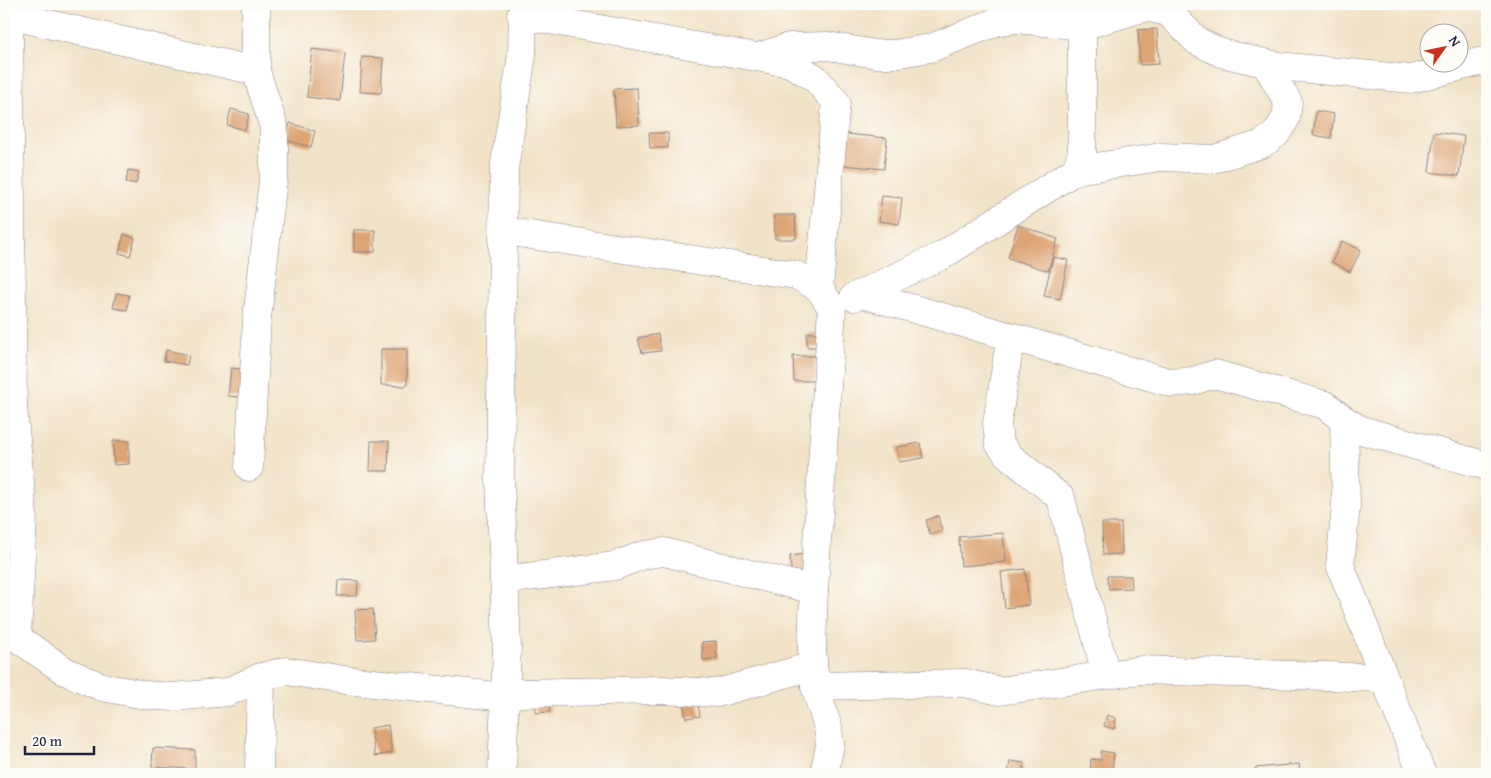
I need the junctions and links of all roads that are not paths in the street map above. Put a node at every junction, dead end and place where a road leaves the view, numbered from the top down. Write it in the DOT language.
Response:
graph roads {
  1 [pos="256,4"];
  2 [pos="522,9"];
  3 [pos="8,11"];
  4 [pos="1081,15"];
  5 [pos="758,57"];
  6 [pos="1487,60"];
  7 [pos="1265,63"];
  8 [pos="256,71"];
  9 [pos="1076,170"];
  10 [pos="504,231"];
  11 [pos="862,294"];
  12 [pos="826,298"];
  13 [pos="1011,336"];
  14 [pos="1344,420"];
  15 [pos="1487,466"];
  16 [pos="249,467"];
  17 [pos="504,580"];
  18 [pos="814,590"];
  19 [pos="10,633"];
  20 [pos="1106,675"];
  21 [pos="814,676"];
  22 [pos="261,677"];
  23 [pos="1384,678"];
  24 [pos="505,698"];
  25 [pos="259,774"];
  26 [pos="502,774"];
  27 [pos="824,774"];
  28 [pos="1422,774"];
  1 -- 8 [label="street"];
  2 -- 5 [label="street"];
  2 -- 10 [label="street"];
  3 -- 8 [label="street"];
  3 -- 19 [label="street"];
  4 -- 5 [label="street"];
  4 -- 7 [label="street"];
  4 -- 9 [label="street"];
  5 -- 12 [label="street"];
  6 -- 7 [label="street"];
  7 -- 9 [label="street"];
  8 -- 16 [label="street"];
  9 -- 11 [label="street"];
  10 -- 12 [label="street"];
  10 -- 17 [label="street"];
  11 -- 12 [label="street"];
  11 -- 13 [label="street"];
  12 -- 18 [label="street"];
  13 -- 14 [label="street"];
  13 -- 20 [label="street"];
  14 -- 15 [label="street"];
  14 -- 23 [label="street"];
  17 -- 18 [label="street"];
  17 -- 24 [label="street"];
  18 -- 21 [label="street"];
  19 -- 22 [label="street"];
  20 -- 21 [label="street"];
  20 -- 23 [label="street"];
  21 -- 24 [label="street"];
  21 -- 27 [label="street"];
  22 -- 24 [label="street"];
  22 -- 25 [label="street"];
  23 -- 28 [label="street"];
  24 -- 26 [label="street"];
}
